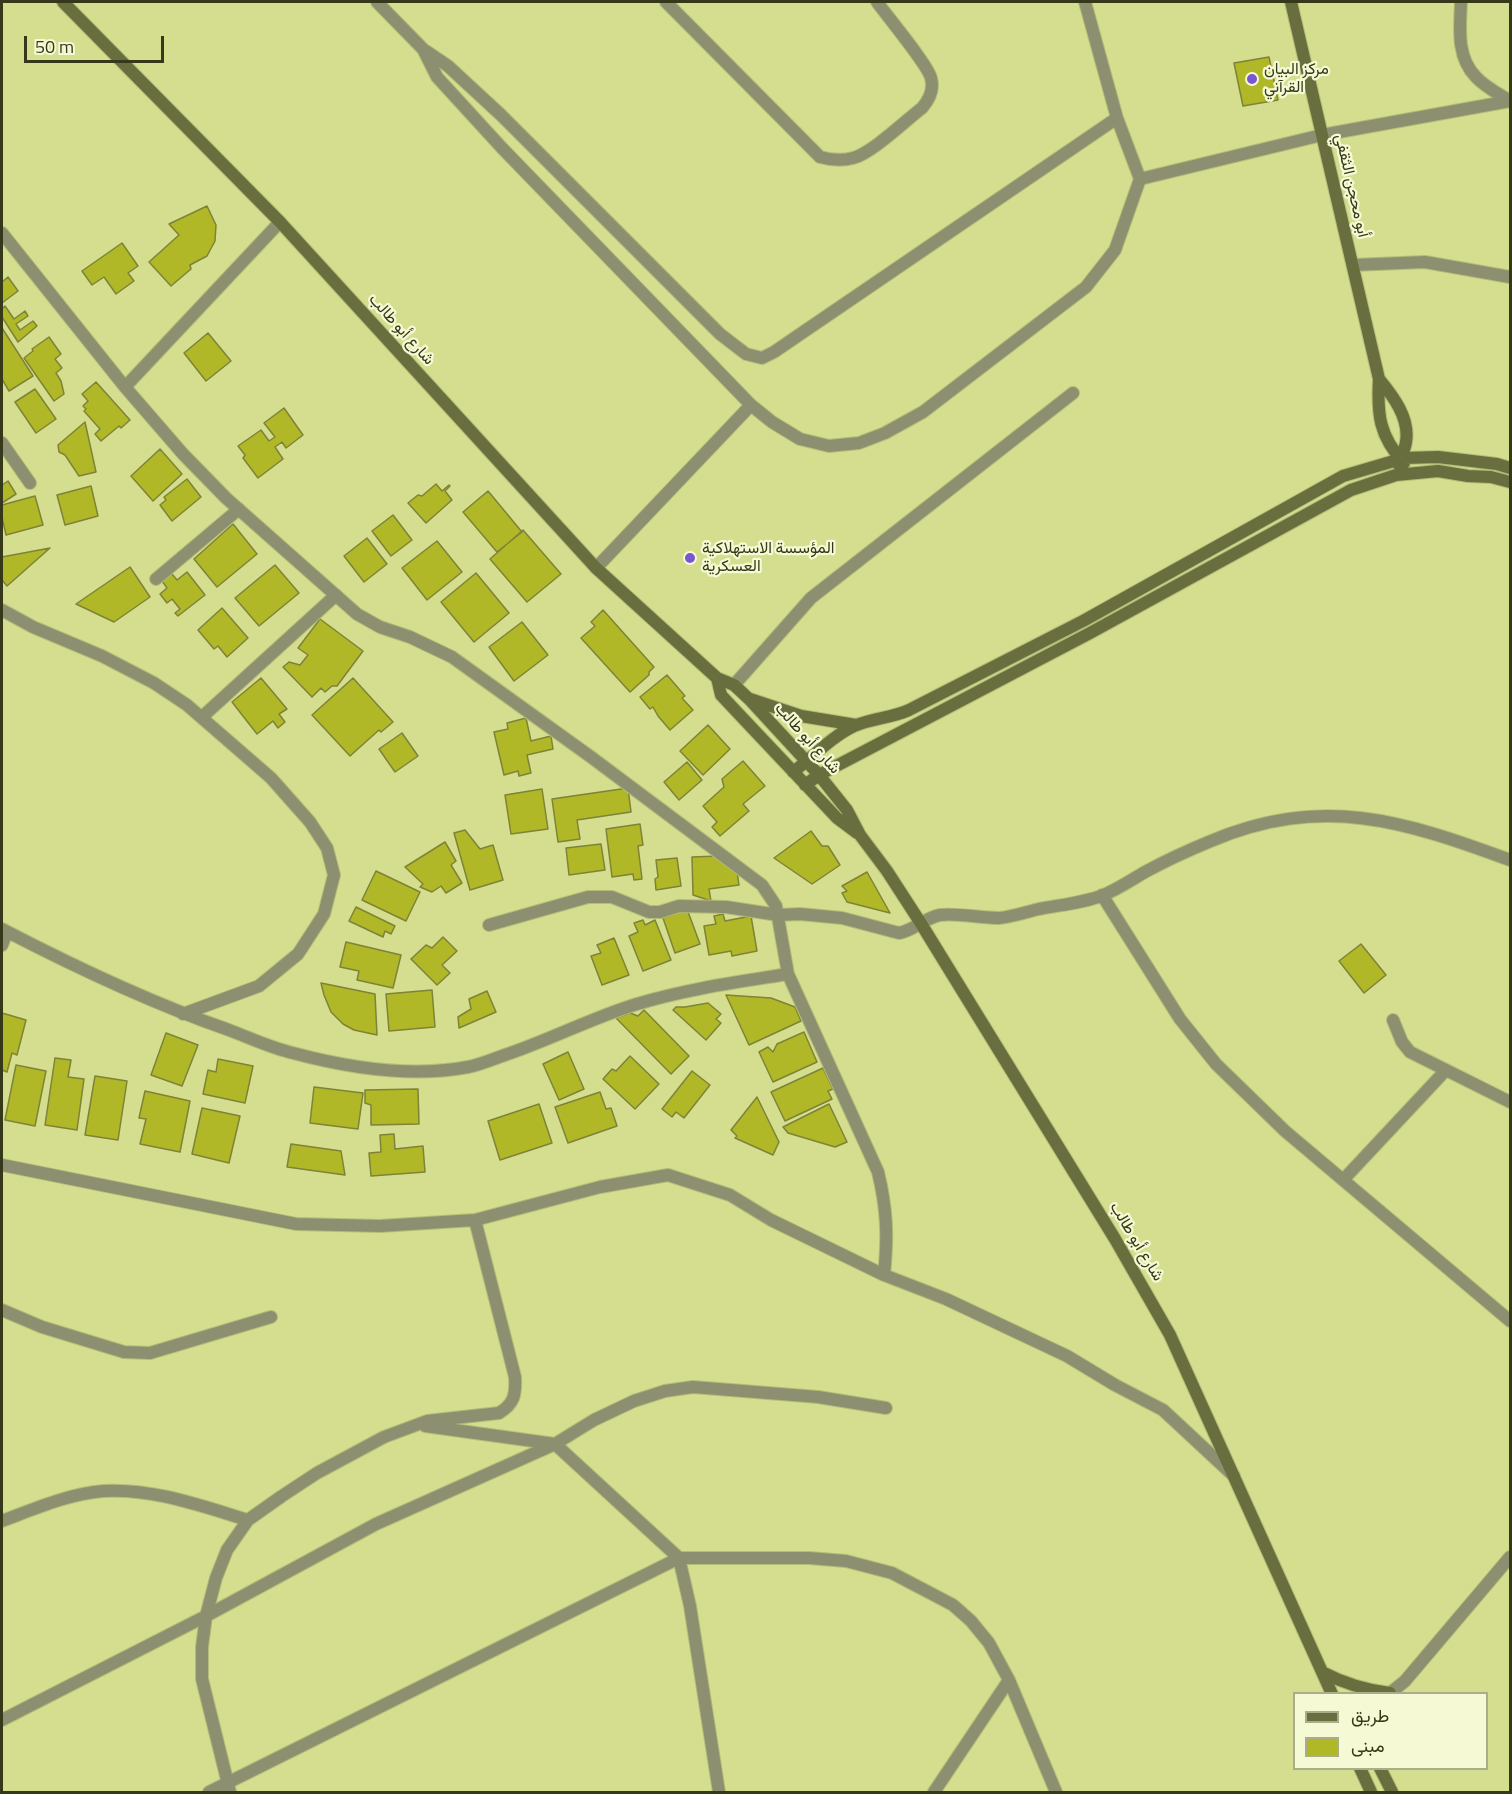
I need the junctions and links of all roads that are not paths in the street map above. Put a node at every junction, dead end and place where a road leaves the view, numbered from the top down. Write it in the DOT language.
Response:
graph roads {
  1 [pos="63,2"];
  2 [pos="376,2"];
  3 [pos="666,2"];
  4 [pos="877,2"];
  5 [pos="1085,2"];
  6 [pos="1291,2"];
  7 [pos="1461,2"];
  8 [pos="423,49"];
  9 [pos="1510,101"];
  10 [pos="1117,118"];
  11 [pos="1322,135"];
  12 [pos="1140,179"];
  13 [pos="280,222"];
  14 [pos="3,237"];
  15 [pos="1353,265"];
  16 [pos="1510,277"];
  17 [pos="1379,379"];
  18 [pos="125,387"];
  19 [pos="1073,393"];
  20 [pos="751,405"];
  21 [pos="2,443"];
  22 [pos="1400,459"];
  23 [pos="1510,468"];
  24 [pos="1413,472"];
  25 [pos="1396,474"];
  26 [pos="1510,482"];
  27 [pos="30,483"];
  28 [pos="239,509"];
  29 [pos="596,568"];
  30 [pos="156,579"];
  31 [pos="336,595"];
  32 [pos="2,610"];
  33 [pos="717,678"];
  34 [pos="734,685"];
  35 [pos="749,699"];
  36 [pos="202,717"];
  37 [pos="856,725"];
  38 [pos="807,762"];
  39 [pos="793,772"];
  40 [pos="819,775"];
  41 [pos="806,785"];
  42 [pos="860,835"];
  43 [pos="1510,860"];
  44 [pos="1102,896"];
  45 [pos="778,915"];
  46 [pos="920,922"];
  47 [pos="489,925"];
  48 [pos="4,930"];
  49 [pos="2,945"];
  50 [pos="788,974"];
  51 [pos="183,1014"];
  52 [pos="1393,1020"];
  53 [pos="1446,1070"];
  54 [pos="1510,1102"];
  55 [pos="2,1165"];
  56 [pos="1343,1180"];
  57 [pos="475,1220"];
  58 [pos="884,1275"];
  59 [pos="2,1310"];
  60 [pos="271,1317"];
  61 [pos="1510,1321"];
  62 [pos="886,1408"];
  63 [pos="415,1424"];
  64 [pos="555,1444"];
  65 [pos="1234,1477"];
  66 [pos="248,1520"];
  67 [pos="2,1521"];
  68 [pos="1510,1557"];
  69 [pos="679,1558"];
  70 [pos="206,1616"];
  71 [pos="1322,1672"];
  72 [pos="1009,1680"];
  73 [pos="1406,1681"];
  74 [pos="1331,1692"];
  75 [pos="1382,1692"];
  76 [pos="1390,1692"];
  77 [pos="1401,1692"];
  78 [pos="2,1720"];
  79 [pos="1361,1770"];
  80 [pos="1381,1770"];
  81 [pos="228,1788"];
  82 [pos="209,1792"];
  83 [pos="719,1792"];
  84 [pos="934,1792"];
  85 [pos="1056,1792"];
  86 [pos="1371,1792"];
  87 [pos="1392,1792"];
  1 -- 13 [label="street, شارع أبو طالب"];
  2 -- 8 [label="street"];
  3 -- 4 [label="street"];
  5 -- 10 [label="street"];
  6 -- 11 [label="street, أبو محجن الثقفي"];
  7 -- 9 [label="street"];
  8 -- 10 [label="street"];
  8 -- 20 [label="street"];
  9 -- 11 [label="street"];
  10 -- 12 [label="street"];
  11 -- 12 [label="street"];
  11 -- 15 [label="street, أبو محجن الثقفي"];
  12 -- 20 [label="street"];
  13 -- 18 [label="street"];
  13 -- 29 [label="street, شارع أبو طالب"];
  14 -- 18 [label="street"];
  15 -- 16 [label="street"];
  15 -- 17 [label="street, أبو محجن الثقفي"];
  17 -- 22 [label="street, أبو محجن الثقفي"];
  17 -- 22 [label="street, أبو محجن الثقفي"];
  18 -- 28 [label="street"];
  19 -- 34 [label="street"];
  20 -- 29 [label="street"];
  21 -- 27 [label="street"];
  22 -- 23 [label="street"];
  22 -- 24 [label="street, أبو محجن الثقفي"];
  22 -- 25 [label="street, أبو محجن الثقفي"];
  22 -- 37 [label="street"];
  24 -- 25 [label="street"];
  24 -- 26 [label="street"];
  25 -- 40 [label="street"];
  28 -- 30 [label="street"];
  28 -- 31 [label="street"];
  29 -- 33 [label="street, شارع أبو طالب"];
  31 -- 36 [label="street"];
  31 -- 45 [label="street"];
  32 -- 36 [label="street"];
  33 -- 34 [label="street, شارع أبو طالب"];
  33 -- 39 [label="street, شارع أبو طالب"];
  34 -- 35 [label="street, شارع أبو طالب"];
  35 -- 37 [label="street"];
  35 -- 38 [label="street, شارع أبو طالب"];
  36 -- 51 [label="street"];
  37 -- 38 [label="street"];
  38 -- 39 [label="street"];
  38 -- 40 [label="street, شارع أبو طالب"];
  39 -- 41 [label="street, شارع أبو طالب"];
  40 -- 41 [label="street"];
  40 -- 42 [label="street, شارع أبو طالب"];
  41 -- 42 [label="street, شارع أبو طالب"];
  42 -- 46 [label="street, شارع أبو طالب"];
  43 -- 44 [label="street"];
  44 -- 46 [label="street"];
  44 -- 56 [label="street"];
  45 -- 46 [label="street"];
  45 -- 47 [label="street"];
  45 -- 50 [label="street"];
  46 -- 65 [label="street, شارع أبو طالب"];
  48 -- 49 [label="street"];
  48 -- 51 [label="street"];
  50 -- 51 [label="street"];
  50 -- 58 [label="street"];
  52 -- 53 [label="street"];
  53 -- 54 [label="street"];
  53 -- 56 [label="street"];
  55 -- 57 [label="street"];
  56 -- 61 [label="street"];
  57 -- 58 [label="street"];
  57 -- 63 [label="street"];
  58 -- 65 [label="street"];
  59 -- 60 [label="street"];
  62 -- 64 [label="street"];
  63 -- 64 [label="street"];
  63 -- 66 [label="street"];
  64 -- 69 [label="street"];
  64 -- 70 [label="street"];
  65 -- 71 [label="street, شارع أبو طالب"];
  66 -- 67 [label="street"];
  66 -- 70 [label="street"];
  68 -- 73 [label="street"];
  69 -- 72 [label="street"];
  69 -- 81 [label="street"];
  69 -- 83 [label="street"];
  70 -- 78 [label="street"];
  70 -- 81 [label="street"];
  71 -- 74 [label="street, شارع أبو طالب"];
  71 -- 75 [label="street"];
  72 -- 84 [label="street"];
  72 -- 85 [label="street"];
  73 -- 76 [label="street"];
  73 -- 77 [label="street"];
  79 -- 86 [label="street"];
  80 -- 87 [label="street"];
  81 -- 82 [label="street"];
}
